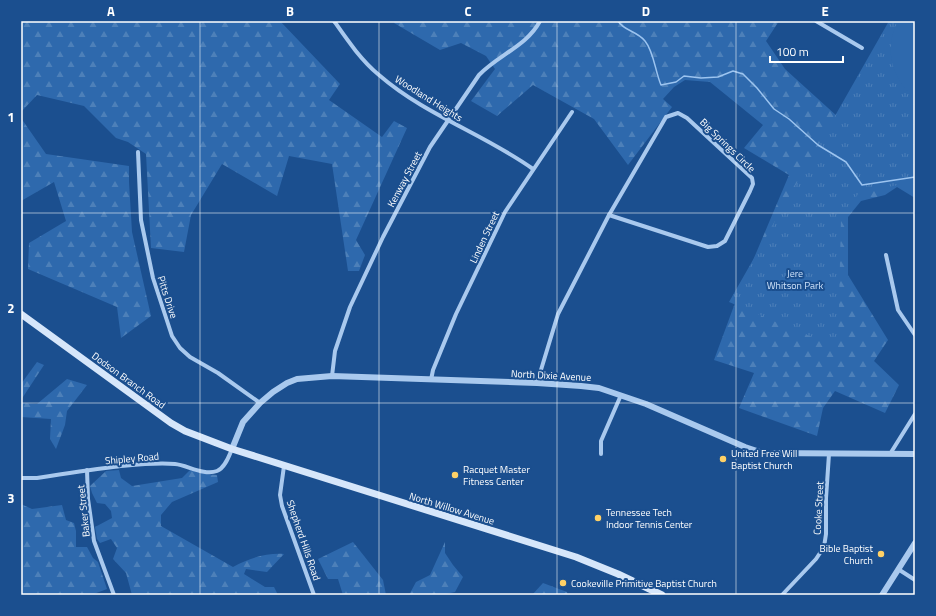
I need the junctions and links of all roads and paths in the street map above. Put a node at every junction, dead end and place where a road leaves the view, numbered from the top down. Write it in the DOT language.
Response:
graph roads {
  1 [pos="334,21"];
  2 [pos="540,21"];
  3 [pos="816,21"];
  4 [pos="862,48"];
  5 [pos="572,112"];
  6 [pos="447,121"];
  7 [pos="138,152"];
  8 [pos="533,169"];
  9 [pos="609,215"];
  10 [pos="886,255"];
  11 [pos="21,314"];
  12 [pos="915,335"];
  13 [pos="332,376"];
  14 [pos="431,380"];
  15 [pos="537,383"];
  16 [pos="621,395"];
  17 [pos="260,403"];
  18 [pos="915,414"];
  19 [pos="232,449"];
  20 [pos="601,454"];
  21 [pos="829,454"];
  22 [pos="890,454"];
  23 [pos="915,454"];
  24 [pos="284,466"];
  25 [pos="87,470"];
  26 [pos="21,478"];
  27 [pos="915,543"];
  28 [pos="898,569"];
  29 [pos="915,580"];
  30 [pos="114,595"];
  31 [pos="314,595"];
  32 [pos="662,595"];
  33 [pos="782,595"];
  34 [pos="882,595"];
  1 -- 6 [label="street, Woodland Heights"];
  2 -- 6 [label="street, Kenway Street"];
  3 -- 4 [label="street"];
  5 -- 8 [label="street, Linden Street"];
  6 -- 8 [label="street, Woodland Heights"];
  6 -- 13 [label="street, Kenway Street"];
  7 -- 17 [label="street, Pitts Drive"];
  8 -- 14 [label="street, Linden Street"];
  9 -- 9 [label="street, Big Springs Circle"];
  9 -- 15 [label="street, Big Springs Circle"];
  10 -- 12 [label="street"];
  11 -- 19 [label="main road, Dodson Branch Road"];
  13 -- 14 [label="street, North Dixie Avenue"];
  13 -- 17 [label="street, North Dixie Avenue"];
  14 -- 15 [label="street, North Dixie Avenue"];
  15 -- 16 [label="street, North Dixie Avenue"];
  16 -- 20 [label="street"];
  16 -- 21 [label="street, North Dixie Avenue"];
  17 -- 19 [label="street, North Dixie Avenue"];
  18 -- 22 [label="street"];
  19 -- 24 [label="main road, North Willow Avenue"];
  19 -- 25 [label="street, Shipley Road"];
  21 -- 22 [label="street, North Dixie Avenue"];
  21 -- 33 [label="street, Cooke Street"];
  22 -- 23 [label="street, North Dixie Avenue"];
  24 -- 31 [label="street, Shepherd Hills Road"];
  24 -- 32 [label="main road, North Willow Avenue"];
  25 -- 26 [label="street, Shipley Road"];
  25 -- 30 [label="street, Baker Street"];
  27 -- 28 [label="street"];
  28 -- 29 [label="street"];
  28 -- 34 [label="street"];
}
